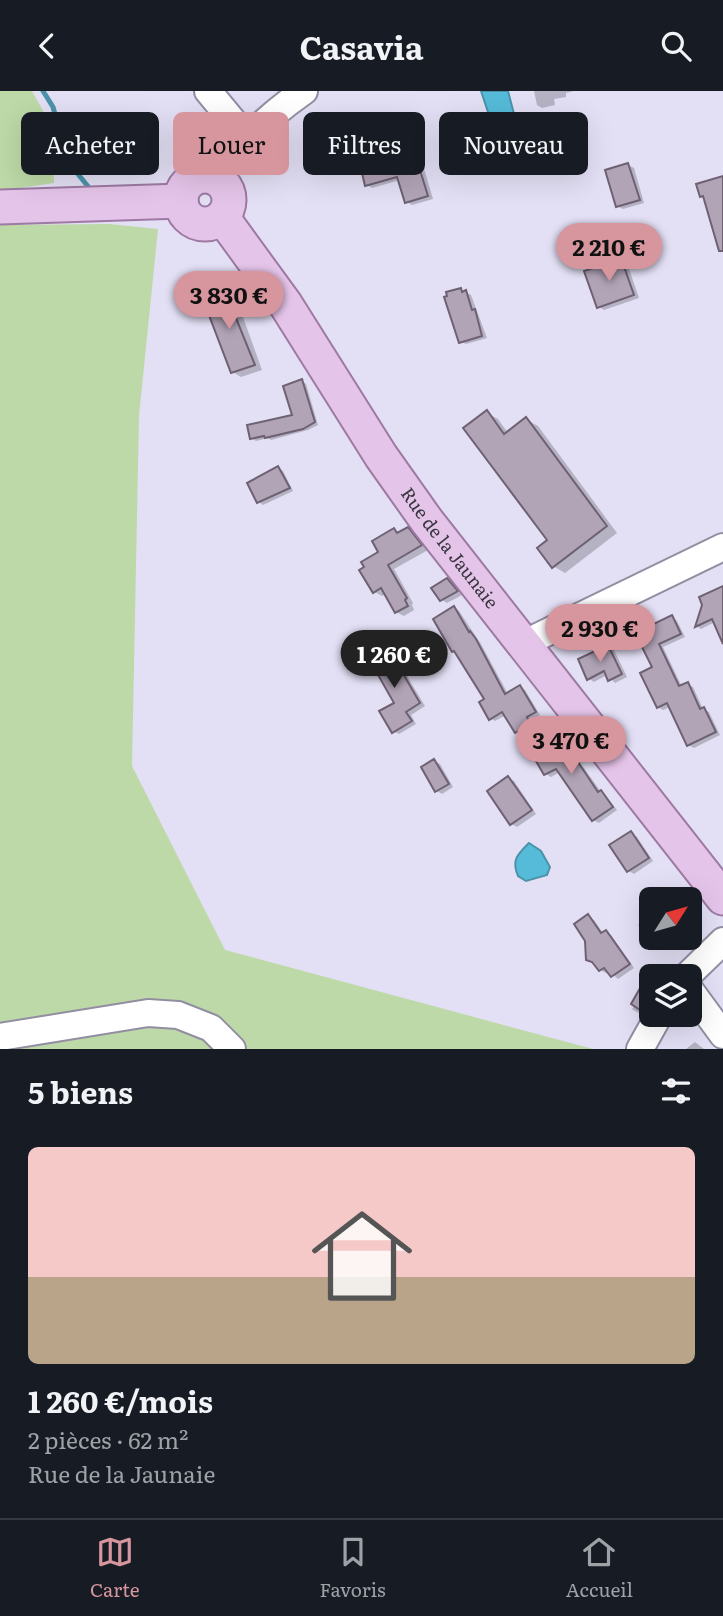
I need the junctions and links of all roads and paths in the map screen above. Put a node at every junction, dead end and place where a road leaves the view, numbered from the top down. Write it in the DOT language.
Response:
graph roads {
  1 [pos="208,91"];
  2 [pos="304,91"];
  3 [pos="225,112"];
  4 [pos="275,112"];
  5 [pos="213,177"];
  6 [pos="181,201"];
  7 [pos="0,207"];
  8 [pos="222,217"];
  9 [pos="723,547"];
  10 [pos="523,644"];
  11 [pos="723,898"];
  12 [pos="723,941"];
  13 [pos="699,964"];
  14 [pos="702,1006"];
  15 [pos="652,1027"];
  16 [pos="723,1035"];
  17 [pos="0,1037"];
  18 [pos="232,1049"];
  19 [pos="640,1049"];
  1 -- 3 [label="street"];
  2 -- 4 [label="street"];
  5 -- 6 [label="main road"];
  5 -- 8 [label="main road"];
  6 -- 7 [label="main road"];
  6 -- 8 [label="main road"];
  8 -- 10 [label="main road, Rue de la Jaunaie"];
  9 -- 10 [label="street"];
  10 -- 11 [label="main road, Rue de la Jaunaie"];
  12 -- 13 [label="street"];
  14 -- 16 [label="street"];
  15 -- 19 [label="street"];
  17 -- 18 [label="street"];
}
